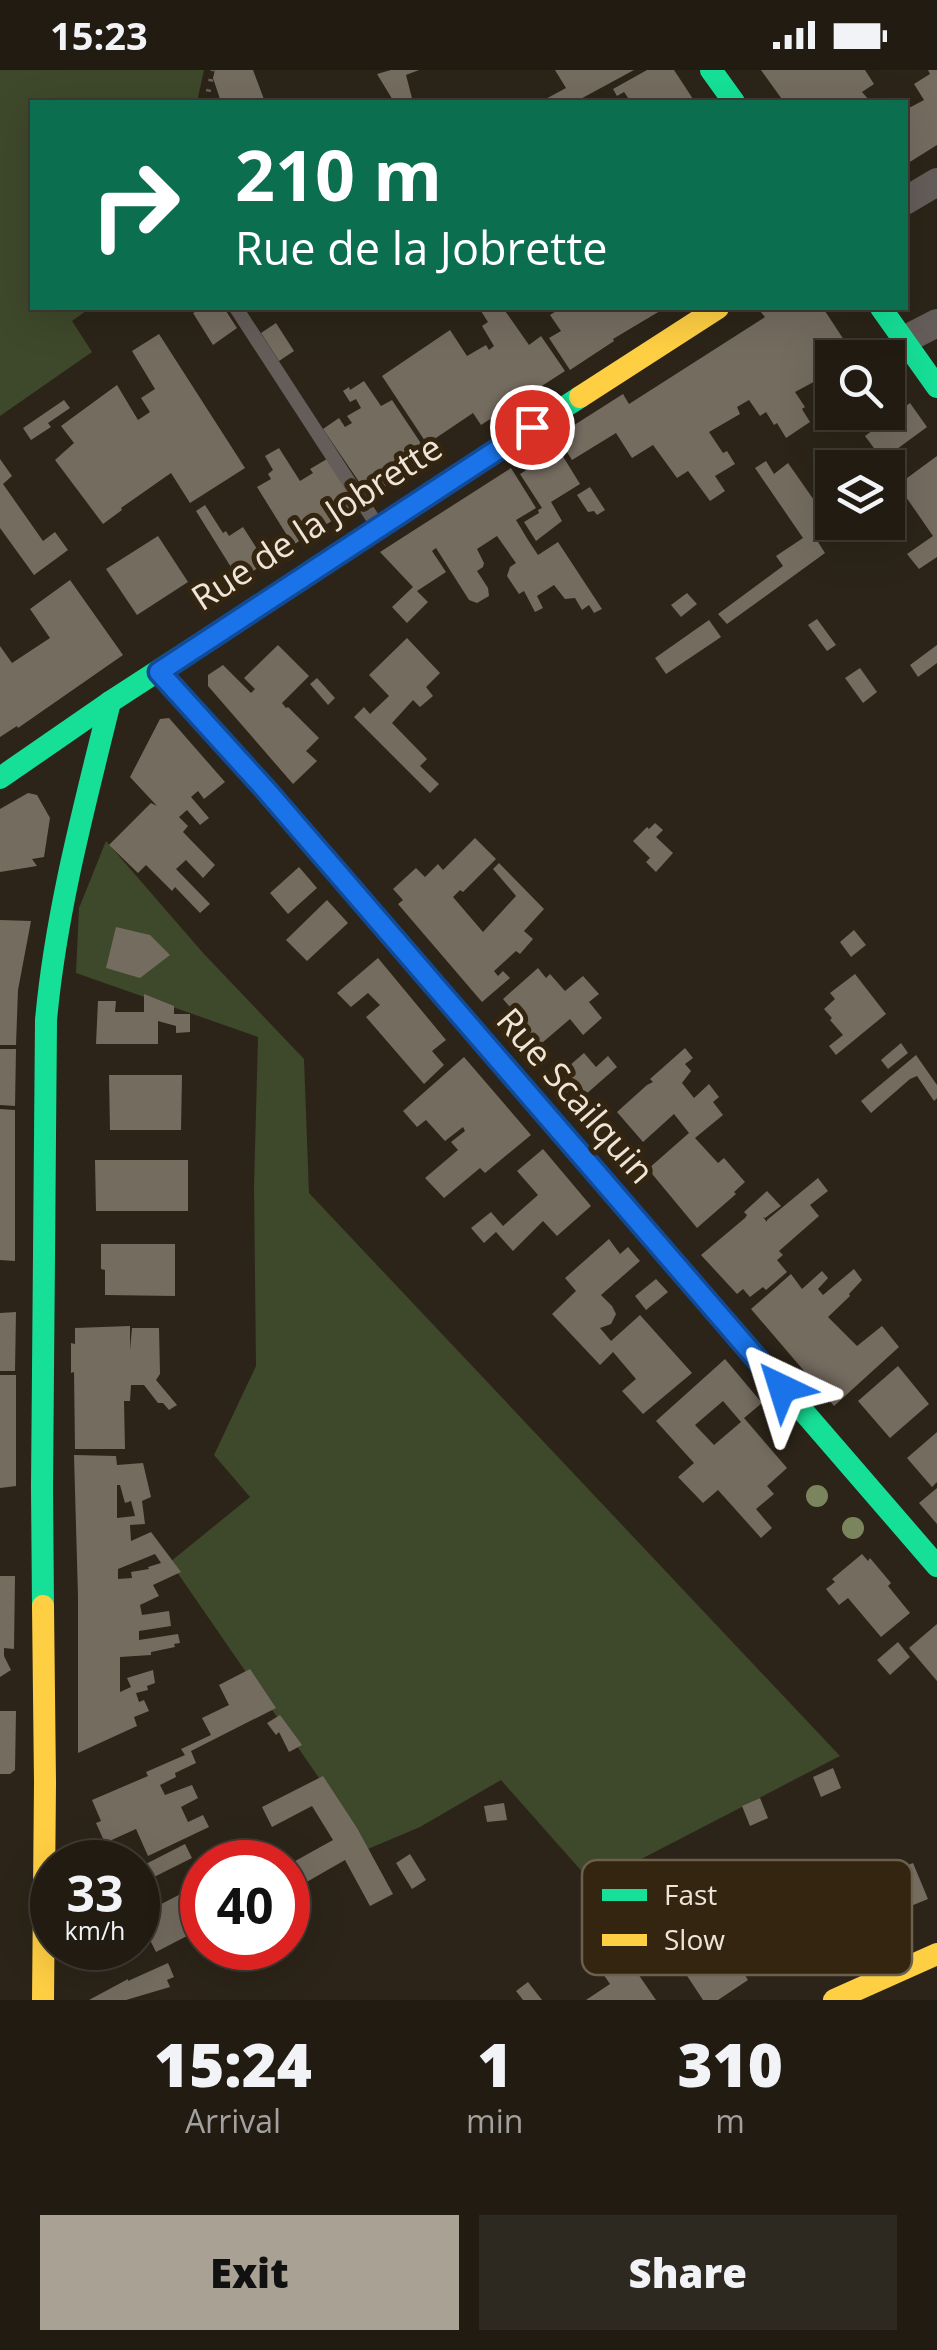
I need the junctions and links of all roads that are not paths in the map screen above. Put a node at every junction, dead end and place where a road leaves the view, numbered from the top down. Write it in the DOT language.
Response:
graph roads {
  1 [pos="711,70"];
  2 [pos="733,100"];
  3 [pos="937,182"];
  4 [pos="908,199"];
  5 [pos="237,310"];
  6 [pos="715,310"];
  7 [pos="882,310"];
  8 [pos="937,323"];
  9 [pos="904,340"];
  10 [pos="905,341"];
  11 [pos="937,387"];
  12 [pos="378,527"];
  13 [pos="159,672"];
  14 [pos="110,702"];
  15 [pos="0,778"];
  16 [pos="937,1566"];
  17 [pos="937,1954"];
  18 [pos="912,1965"];
  19 [pos="890,1975"];
  20 [pos="43,2000"];
  21 [pos="834,2000"];
  1 -- 2 [label="street"];
  3 -- 4 [label="street"];
  5 -- 12 [label="lane"];
  6 -- 12 [label="street, Rue de la Jobrette"];
  7 -- 9 [label="street"];
  8 -- 9 [label="street"];
  10 -- 11 [label="street"];
  12 -- 13 [label="street, Rue de la Jobrette"];
  13 -- 14 [label="street, Rue de la Jobrette"];
  13 -- 16 [label="street, Rue Scailquin"];
  14 -- 15 [label="street, Rue de la Jobrette"];
  14 -- 20 [label="street"];
  17 -- 18 [label="street"];
  19 -- 21 [label="street"];
}
